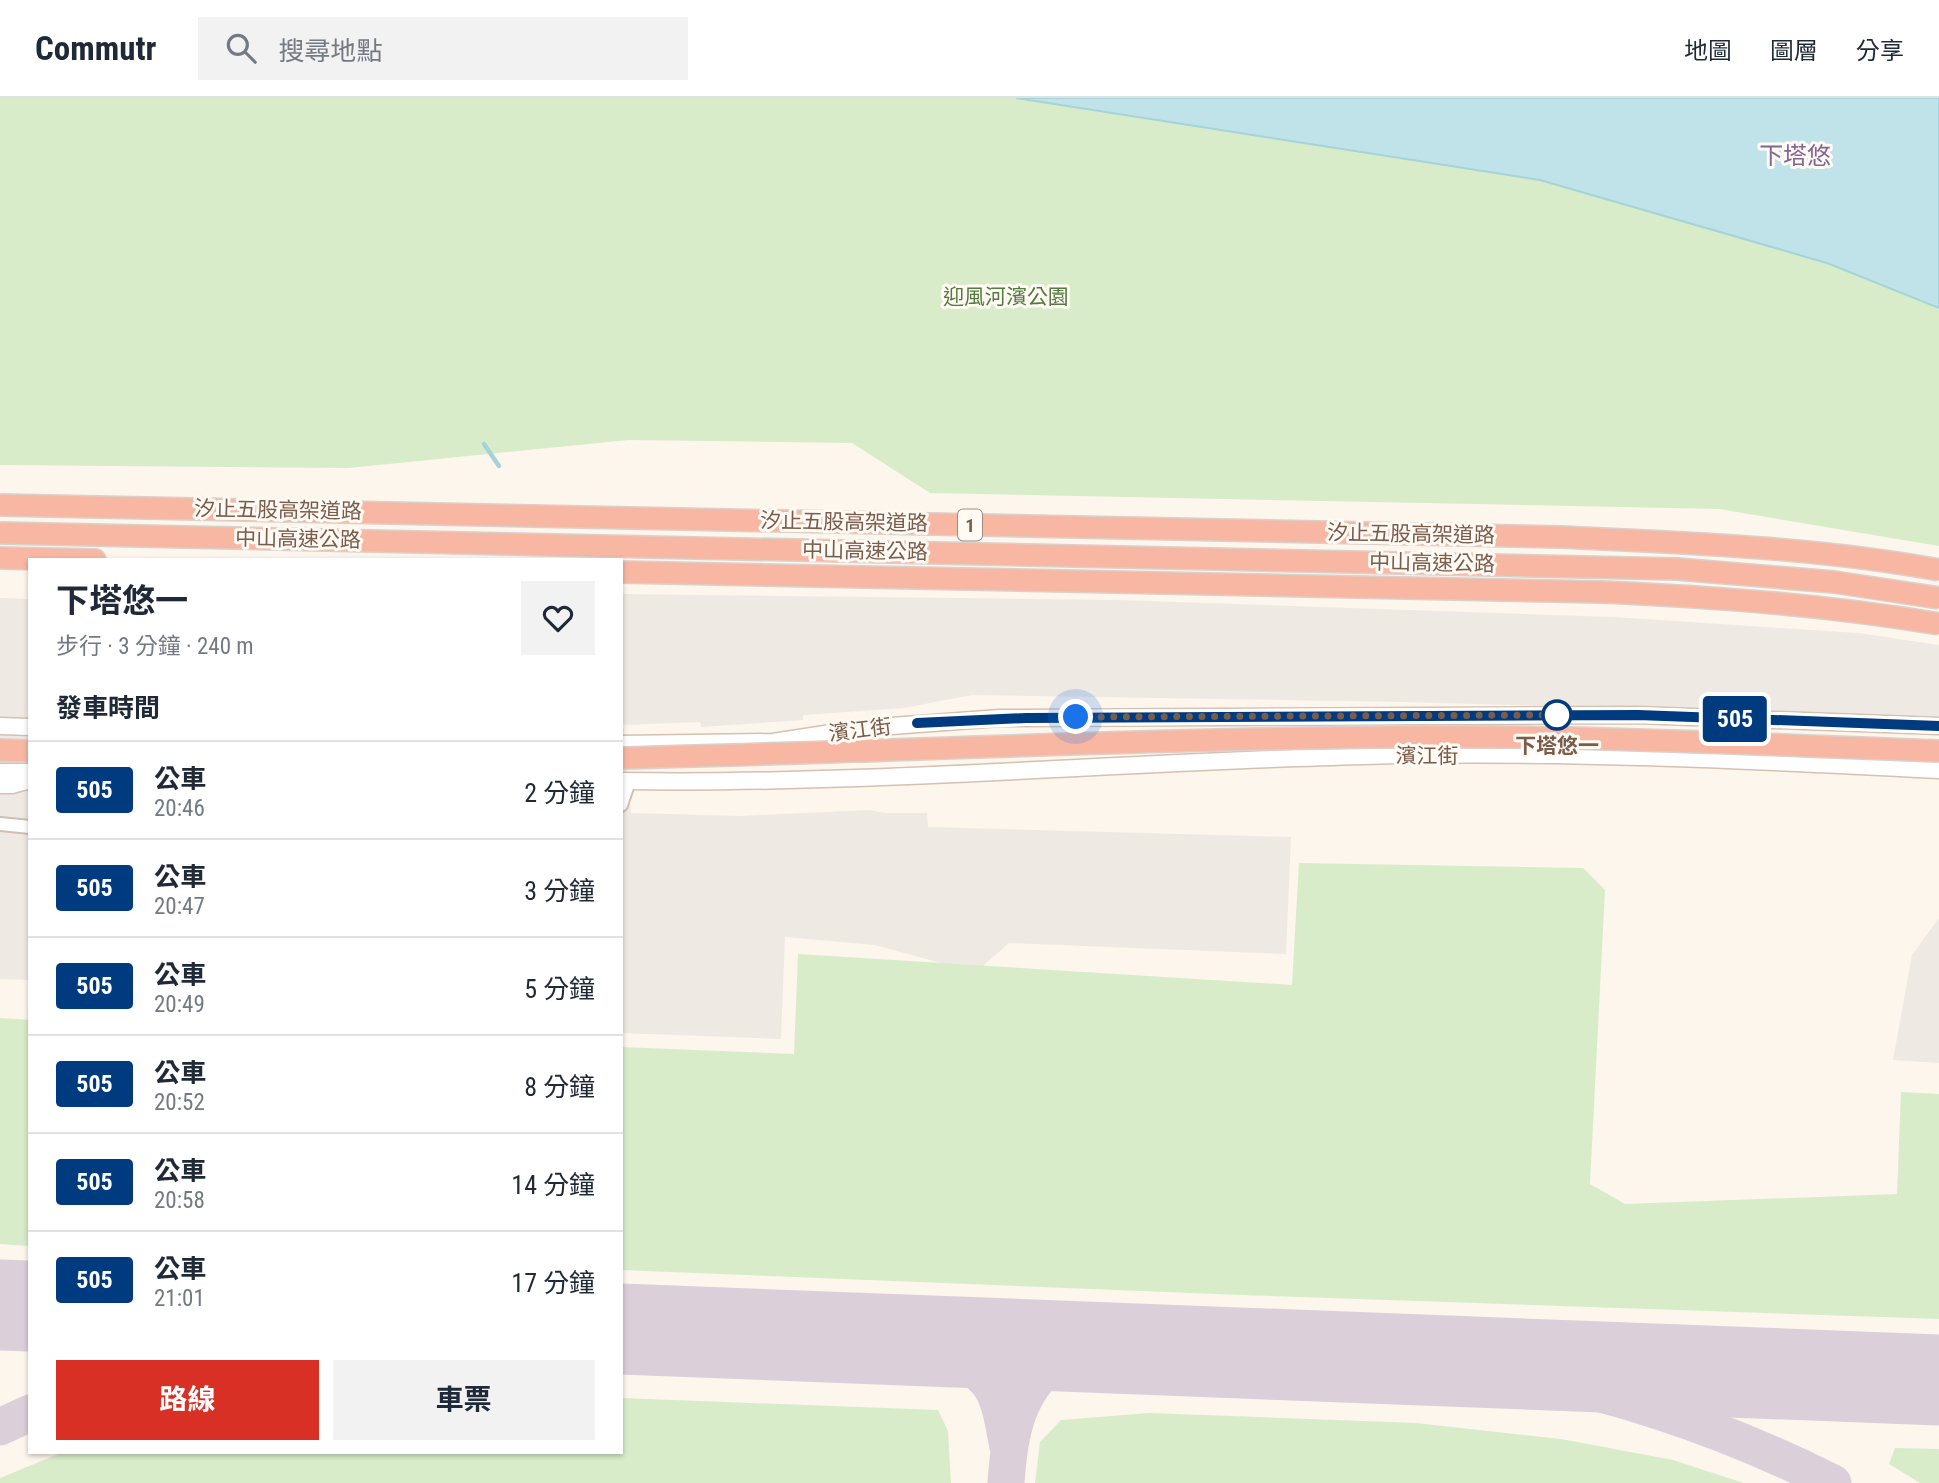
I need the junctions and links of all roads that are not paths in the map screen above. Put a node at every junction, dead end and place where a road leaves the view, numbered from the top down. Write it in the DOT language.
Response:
graph roads {
  1 [pos="0,505"];
  2 [pos="0,533"];
  3 [pos="0,558"];
  4 [pos="28,559"];
  5 [pos="1939,570"];
  6 [pos="623,572"];
  7 [pos="1939,598"];
  8 [pos="1939,624"];
  9 [pos="917,723"];
  10 [pos="0,726"];
  11 [pos="1939,726"];
  12 [pos="28,727"];
  13 [pos="0,735"];
  14 [pos="28,736"];
  15 [pos="623,744"];
  16 [pos="0,750"];
  17 [pos="28,751"];
  18 [pos="1939,751"];
  19 [pos="623,758"];
  20 [pos="1939,770"];
  21 [pos="0,772"];
  22 [pos="28,772"];
  23 [pos="918,776"];
  24 [pos="28,781"];
  25 [pos="625,781"];
  26 [pos="0,785"];
  27 [pos="0,824"];
  28 [pos="28,828"];
  1 -- 5 [label="highway, 汐止五股高架道路 / 1, bridge"];
  2 -- 7 [label="highway, 中山高速公路 / 1, bridge"];
  3 -- 4 [label="highway"];
  6 -- 8 [label="highway, 中山高速公路, bridge"];
  9 -- 11 [label="main road, 濱江街"];
  9 -- 15 [label="main road, 濱江街"];
  9 -- 23 [label="main road"];
  10 -- 12 [label="main road"];
  13 -- 14 [label="main road"];
  16 -- 17 [label="highway"];
  18 -- 19 [label="highway, bridge"];
  20 -- 23 [label="main road, 濱江街"];
  21 -- 22 [label="main road"];
  23 -- 25 [label="main road, 濱江街"];
  24 -- 26 [label="main road"];
  27 -- 28 [label="street"];
}
